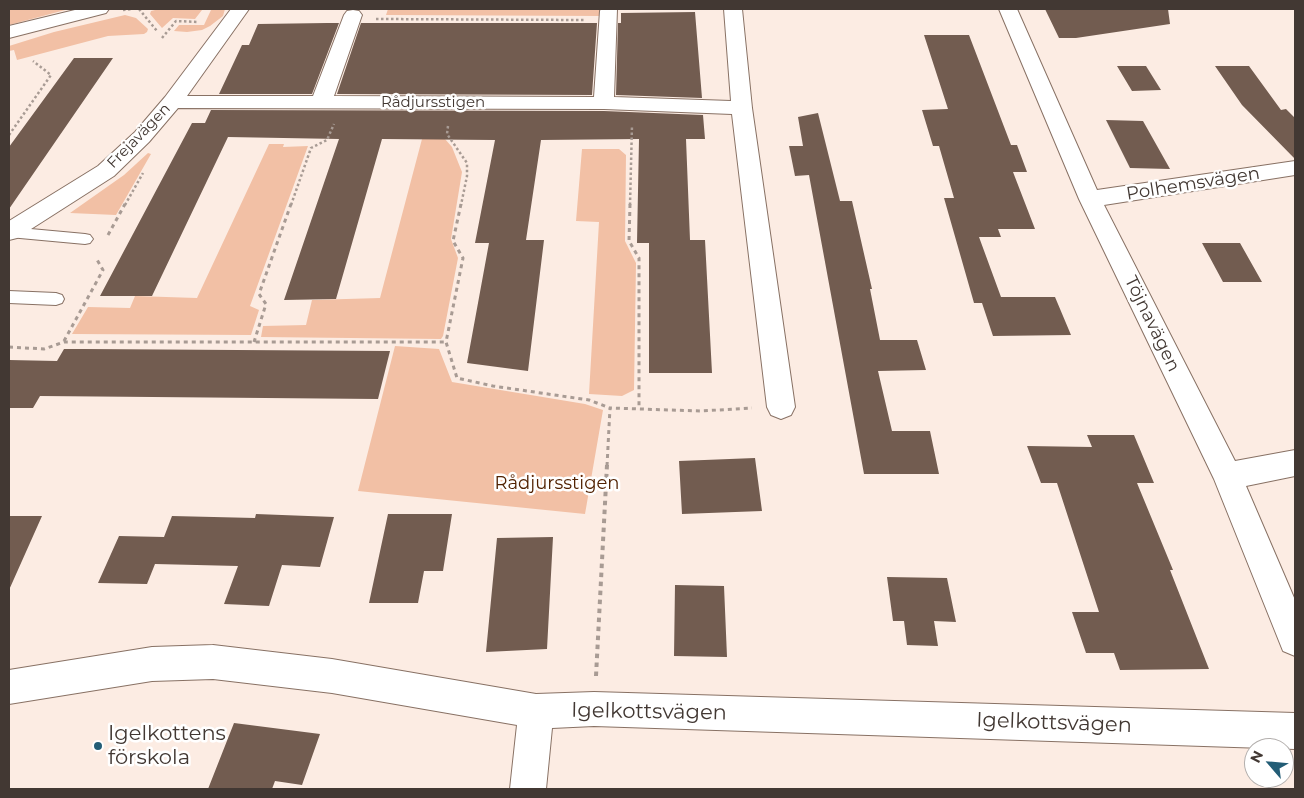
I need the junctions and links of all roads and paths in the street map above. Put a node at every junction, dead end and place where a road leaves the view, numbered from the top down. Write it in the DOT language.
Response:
graph roads {
  1 [pos="100,9"];
  2 [pos="139,9"];
  3 [pos="240,9"];
  4 [pos="732,9"];
  5 [pos="1008,9"];
  6 [pos="609,11"];
  7 [pos="362,17"];
  8 [pos="198,22"];
  9 [pos="584,28"];
  10 [pos="157,31"];
  11 [pos="9,32"];
  12 [pos="162,38"];
  13 [pos="33,61"];
  14 [pos="172,102"];
  15 [pos="321,103"];
  16 [pos="452,103"];
  17 [pos="604,103"];
  18 [pos="742,108"];
  19 [pos="337,119"];
  20 [pos="632,121"];
  21 [pos="9,135"];
  22 [pos="142,137"];
  23 [pos="1295,168"];
  24 [pos="1090,199"];
  25 [pos="9,232"];
  26 [pos="85,238"];
  27 [pos="105,239"];
  28 [pos="95,256"];
  29 [pos="9,297"];
  30 [pos="56,299"];
  31 [pos="64,342"];
  32 [pos="254,342"];
  33 [pos="446,342"];
  34 [pos="9,347"];
  35 [pos="780,407"];
  36 [pos="610,408"];
  37 [pos="638,408"];
  38 [pos="1295,463"];
  39 [pos="1227,476"];
  40 [pos="1295,639"];
  41 [pos="9,687"];
  42 [pos="594,709"];
  43 [pos="536,711"];
  44 [pos="1295,731"];
  45 [pos="528,789"];
  1 -- 11 [label="street"];
  2 -- 10 [label="path"];
  3 -- 14 [label="street, Frejavägen"];
  4 -- 18 [label="street"];
  5 -- 24 [label="street, Töjnavägen"];
  6 -- 17 [label="street"];
  7 -- 9 [label="path"];
  7 -- 15 [label="street"];
  8 -- 12 [label="path"];
  13 -- 21 [label="path"];
  14 -- 15 [label="street, Rådjursstigen"];
  14 -- 22 [label="street, Frejavägen"];
  15 -- 16 [label="street, Rådjursstigen"];
  16 -- 17 [label="street, Rådjursstigen"];
  16 -- 33 [label="path"];
  17 -- 18 [label="street, Rådjursstigen"];
  18 -- 35 [label="street"];
  19 -- 32 [label="path"];
  20 -- 37 [label="path"];
  22 -- 25 [label="street, Frejavägen"];
  22 -- 27 [label="path"];
  23 -- 24 [label="street, Polhemsvägen"];
  24 -- 39 [label="street, Töjnavägen"];
  25 -- 26 [label="lane"];
  28 -- 31 [label="path"];
  29 -- 30 [label="lane"];
  31 -- 32 [label="path"];
  31 -- 34 [label="path"];
  32 -- 33 [label="path"];
  33 -- 36 [label="path"];
  35 -- 37 [label="path"];
  36 -- 37 [label="path"];
  36 -- 42 [label="path"];
  38 -- 39 [label="street"];
  39 -- 40 [label="street, Töjnavägen"];
  41 -- 43 [label="street, Igelkottsvägen"];
  42 -- 43 [label="street, Igelkottsvägen"];
  42 -- 44 [label="street, Igelkottsvägen"];
  43 -- 45 [label="street"];
}
